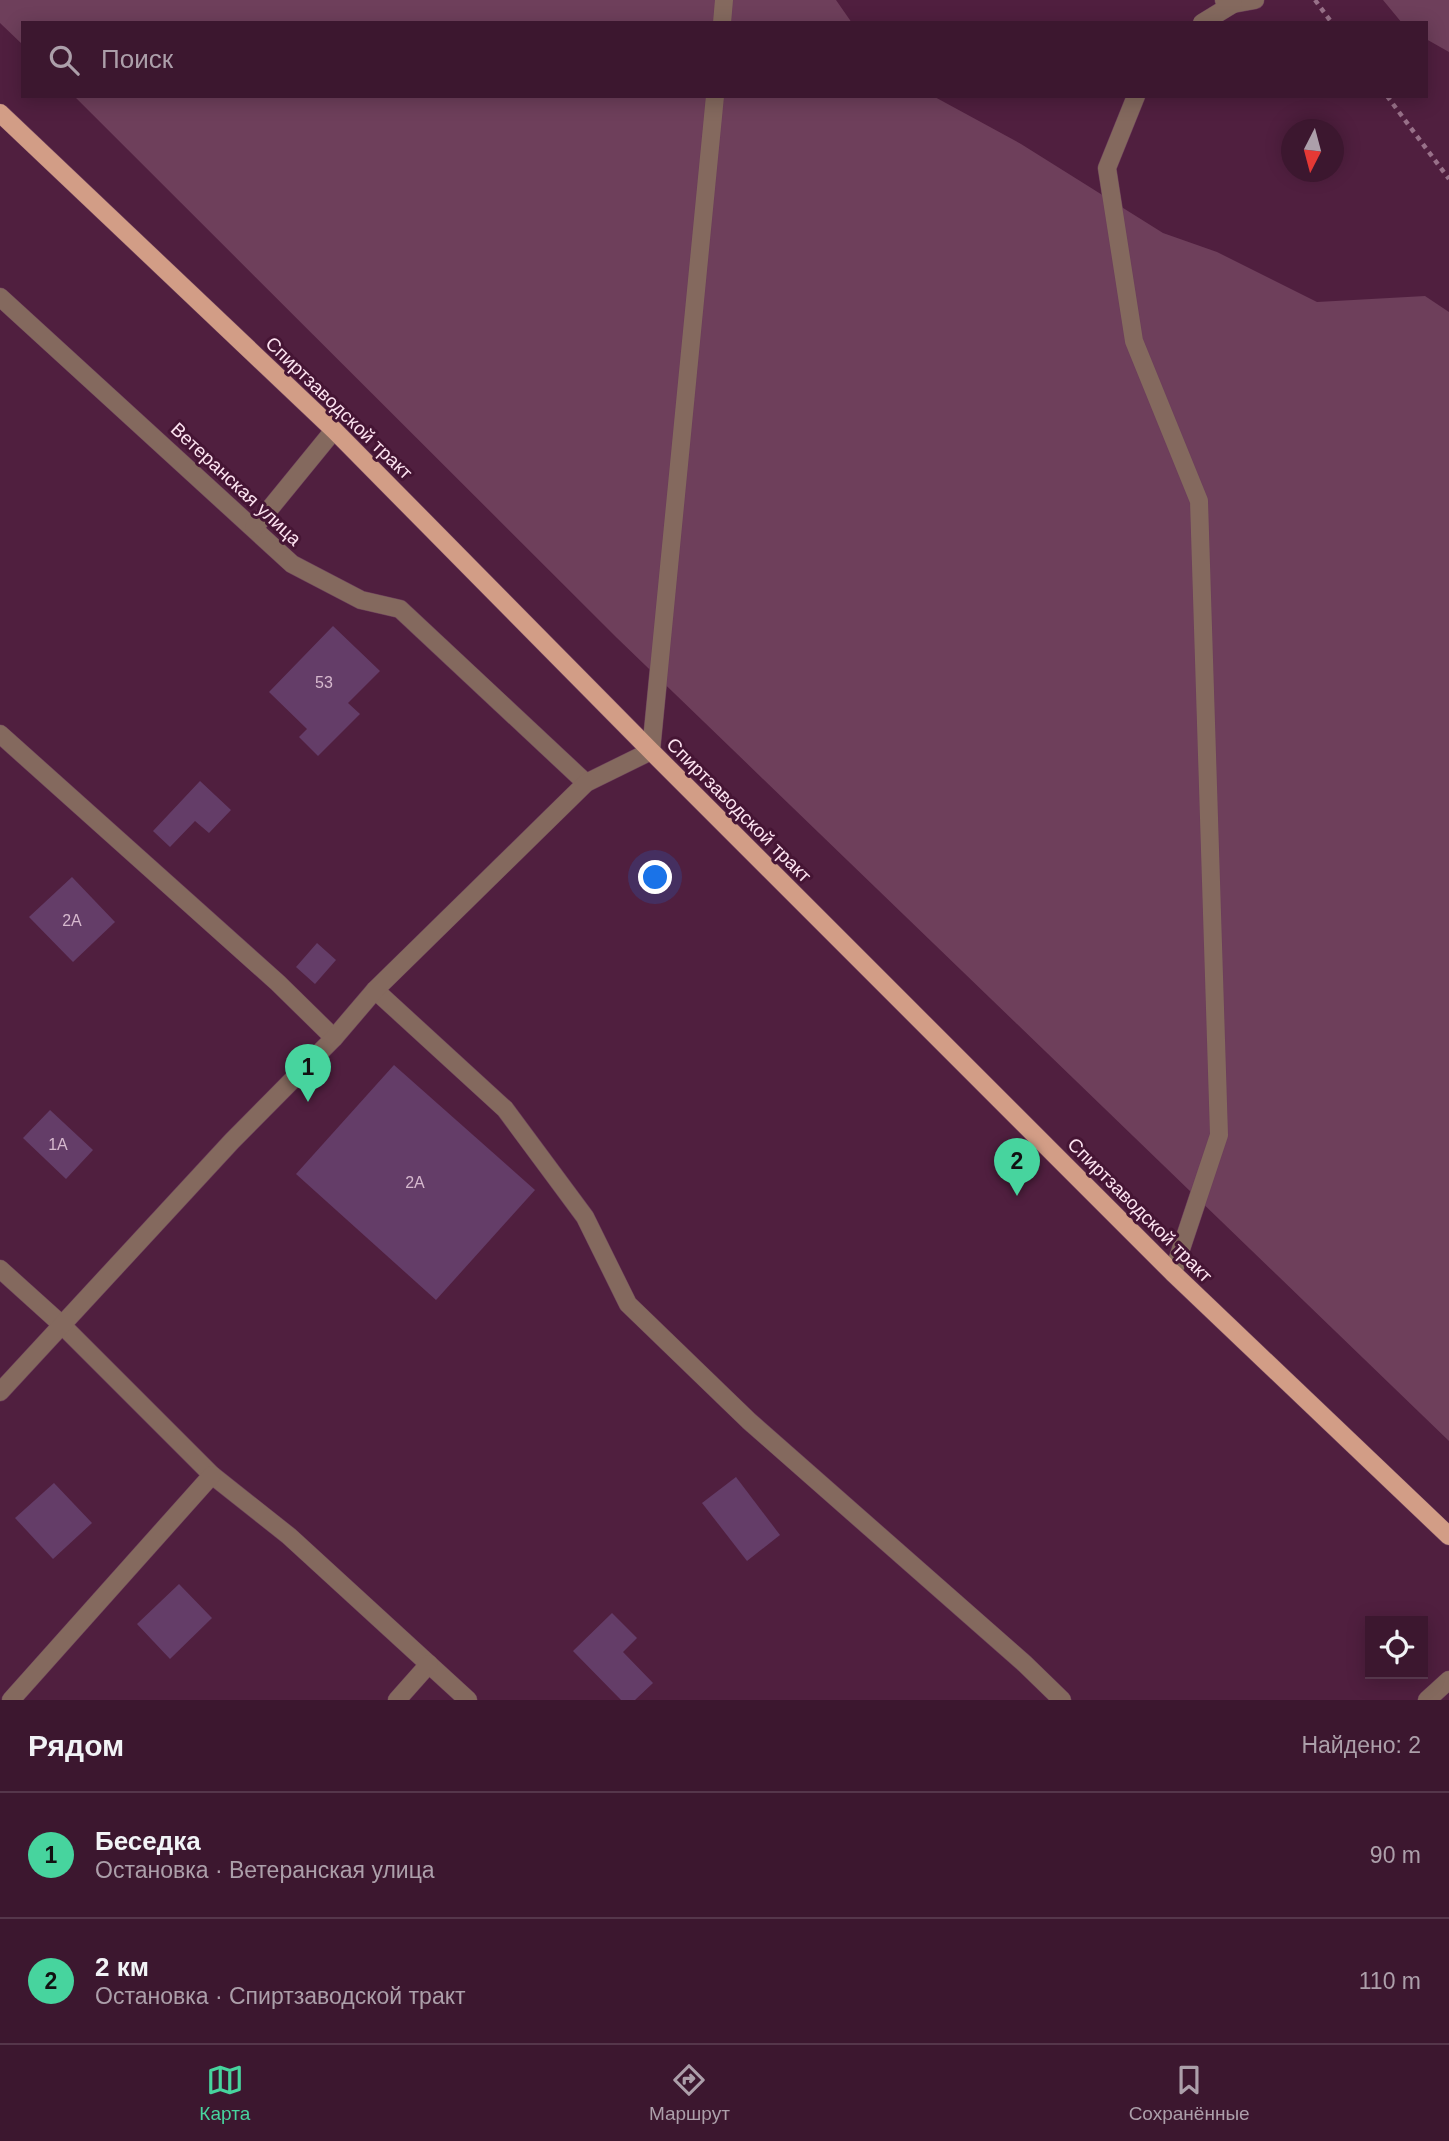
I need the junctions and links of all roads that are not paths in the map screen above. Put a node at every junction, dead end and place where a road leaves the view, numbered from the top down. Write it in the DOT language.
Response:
graph roads {
  1 [pos="724,0"];
  2 [pos="1255,0"];
  3 [pos="1229,2"];
  4 [pos="722,21"];
  5 [pos="1205,21"];
  6 [pos="715,98"];
  7 [pos="1135,98"];
  8 [pos="0,113"];
  9 [pos="0,297"];
  10 [pos="334,430"];
  11 [pos="254,527"];
  12 [pos="0,734"];
  13 [pos="651,751"];
  14 [pos="586,783"];
  15 [pos="375,990"];
  16 [pos="334,1038"];
  17 [pos="0,1269"];
  18 [pos="1173,1273"];
  19 [pos="61,1324"];
  20 [pos="0,1392"];
  21 [pos="212,1475"];
  22 [pos="1449,1536"];
  23 [pos="429,1664"];
  24 [pos="1449,1680"];
  25 [pos="11,1700"];
  26 [pos="397,1700"];
  27 [pos="468,1700"];
  28 [pos="1062,1700"];
  29 [pos="1427,1700"];
  1 -- 4 [label="street"];
  2 -- 3 [label="street"];
  3 -- 5 [label="street"];
  6 -- 13 [label="street"];
  7 -- 18 [label="street"];
  8 -- 10 [label="main road, Спиртзаводской тракт"];
  9 -- 11 [label="street, Ветеранская улица"];
  10 -- 11 [label="street"];
  10 -- 13 [label="main road, Спиртзаводской тракт"];
  11 -- 14 [label="street, Ветеранская улица"];
  12 -- 16 [label="street"];
  13 -- 14 [label="street"];
  13 -- 18 [label="main road, Спиртзаводской тракт"];
  14 -- 15 [label="street"];
  15 -- 16 [label="street"];
  15 -- 28 [label="street"];
  16 -- 19 [label="street"];
  17 -- 19 [label="street"];
  18 -- 22 [label="main road, Спиртзаводской тракт"];
  19 -- 20 [label="street"];
  19 -- 21 [label="street"];
  21 -- 23 [label="street"];
  21 -- 25 [label="street"];
  23 -- 26 [label="street"];
  23 -- 27 [label="street"];
  24 -- 29 [label="street"];
}
